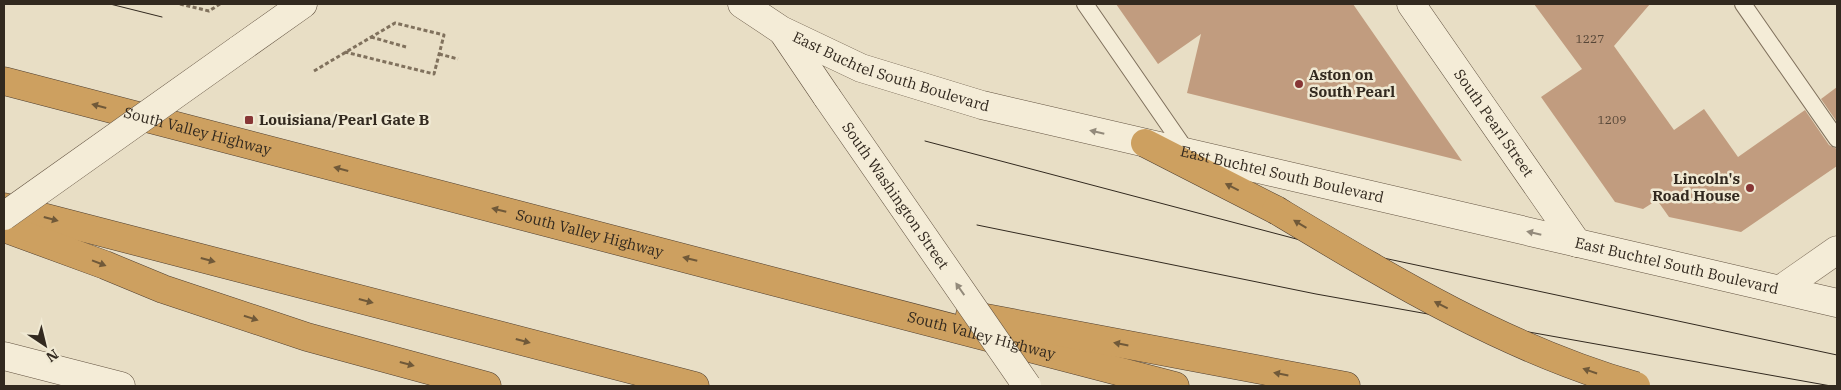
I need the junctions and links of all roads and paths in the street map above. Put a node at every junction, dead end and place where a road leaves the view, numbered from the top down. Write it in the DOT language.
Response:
graph roads {
  1 [pos="175,4"];
  2 [pos="181,4"];
  3 [pos="220,4"];
  4 [pos="304,4"];
  5 [pos="742,4"];
  6 [pos="763,4"];
  7 [pos="1085,4"];
  8 [pos="1411,4"];
  9 [pos="1743,4"];
  10 [pos="781,30"];
  11 [pos="370,37"];
  12 [pos="406,47"];
  13 [pos="345,52"];
  14 [pos="439,54"];
  15 [pos="458,59"];
  16 [pos="314,71"];
  17 [pos="4,81"];
  18 [pos="1837,139"];
  19 [pos="1145,143"];
  20 [pos="1188,153"];
  21 [pos="4,207"];
  22 [pos="4,216"];
  23 [pos="4,228"];
  24 [pos="1577,243"];
  25 [pos="1837,250"];
  26 [pos="737,271"];
  27 [pos="1781,289"];
  28 [pos="1837,303"];
  29 [pos="4,356"];
  30 [pos="48,376"];
  31 [pos="121,386"];
  32 [pos="487,386"];
  33 [pos="695,386"];
  34 [pos="1027,386"];
  35 [pos="1175,386"];
  36 [pos="1346,386"];
  37 [pos="1636,386"];
  1 -- 2 [label="path"];
  2 -- 3 [label="path"];
  4 -- 22 [label="main road, bridge"];
  5 -- 10 [label="main road, East Buchtel South Boulevard"];
  6 -- 10 [label="main road, South Washington Street"];
  7 -- 20 [label="lane"];
  8 -- 24 [label="main road, South Pearl Street"];
  9 -- 18 [label="lane"];
  19 -- 10 [label="main road, East Buchtel South Boulevard, one-way"];
  34 -- 10 [label="main road, South Washington Street, one-way, bridge"];
  11 -- 12 [label="path"];
  11 -- 13 [label="path"];
  11 -- 14 [label="path"];
  13 -- 14 [label="path"];
  13 -- 16 [label="path"];
  14 -- 15 [label="path"];
  26 -- 17 [label="highway, South Valley Highway, one-way"];
  19 -- 20 [label="main road, East Buchtel South Boulevard"];
  37 -- 19 [label="highway, one-way, bridge"];
  24 -- 20 [label="main road, East Buchtel South Boulevard, one-way"];
  21 -- 33 [label="highway, one-way"];
  23 -- 32 [label="highway, one-way"];
  24 -- 27 [label="main road, East Buchtel South Boulevard"];
  25 -- 27 [label="main road"];
  26 -- 35 [label="highway, South Valley Highway"];
  36 -- 26 [label="highway, one-way"];
  27 -- 28 [label="main road, East Buchtel South Boulevard"];
  29 -- 30 [label="main road"];
  30 -- 31 [label="main road"];
}
